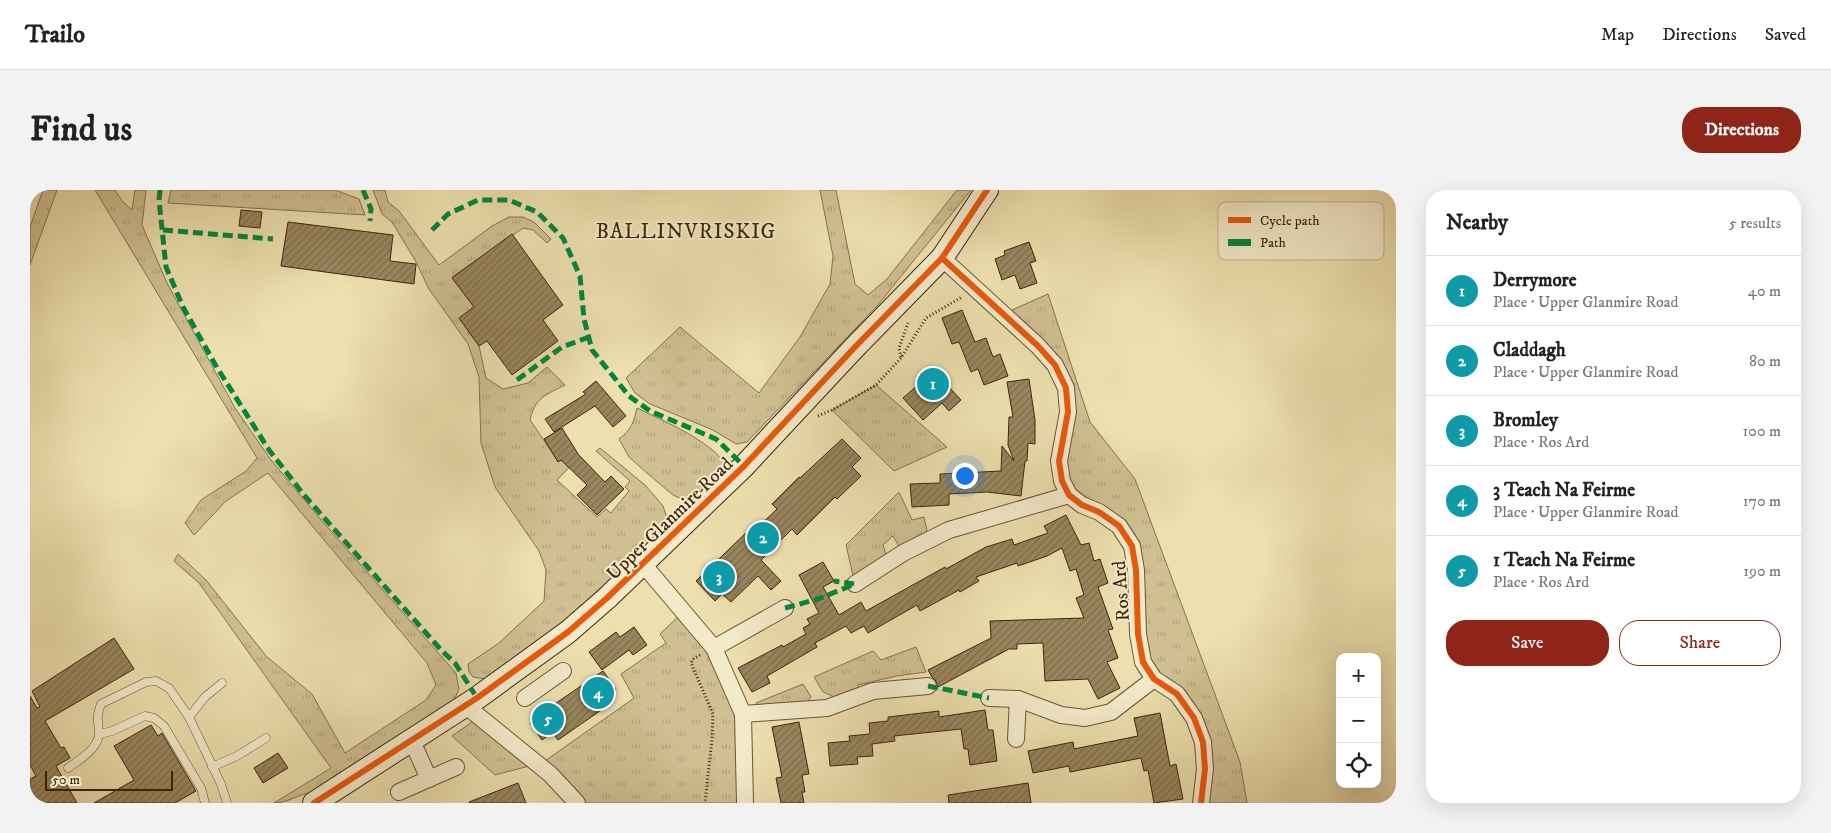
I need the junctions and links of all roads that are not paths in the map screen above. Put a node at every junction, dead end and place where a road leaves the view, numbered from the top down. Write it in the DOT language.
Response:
graph roads {
  1 [pos="987,190"];
  2 [pos="942,258"];
  3 [pos="1068,495"];
  4 [pos="643,564"];
  5 [pos="855,584"];
  6 [pos="785,608"];
  7 [pos="714,648"];
  8 [pos="530,660"];
  9 [pos="563,672"];
  10 [pos="1154,679"];
  11 [pos="222,682"];
  12 [pos="546,684"];
  13 [pos="928,686"];
  14 [pos="525,698"];
  15 [pos="989,698"];
  16 [pos="1018,699"];
  17 [pos="466,706"];
  18 [pos="744,714"];
  19 [pos="188,717"];
  20 [pos="100,734"];
  21 [pos="266,738"];
  22 [pos="1016,739"];
  23 [pos="412,741"];
  24 [pos="212,767"];
  25 [pos="456,767"];
  26 [pos="68,768"];
  27 [pos="428,779"];
  28 [pos="399,792"];
  29 [pos="205,803"];
  30 [pos="227,803"];
  31 [pos="314,803"];
  32 [pos="577,803"];
  33 [pos="745,803"];
  34 [pos="1201,803"];
  1 -- 2 [label="main road, Upper Glanmire Road"];
  2 -- 3 [label="street"];
  2 -- 4 [label="main road, Upper Glanmire Road"];
  3 -- 5 [label="street"];
  3 -- 10 [label="street, Ros Ard"];
  4 -- 7 [label="street"];
  4 -- 8 [label="main road, Upper Glanmire Road"];
  6 -- 7 [label="street"];
  7 -- 18 [label="street"];
  8 -- 12 [label="street"];
  8 -- 17 [label="main road, Upper Glanmire Road"];
  9 -- 12 [label="street"];
  10 -- 16 [label="street"];
  10 -- 34 [label="street"];
  11 -- 19 [label="lane"];
  12 -- 14 [label="street"];
  13 -- 18 [label="street"];
  15 -- 16 [label="street"];
  16 -- 22 [label="street"];
  17 -- 23 [label="main road, Upper Glanmire Road"];
  17 -- 32 [label="street"];
  18 -- 33 [label="street"];
  19 -- 20 [label="lane"];
  19 -- 24 [label="lane"];
  20 -- 26 [label="lane"];
  20 -- 29 [label="lane"];
  21 -- 24 [label="lane"];
  23 -- 27 [label="street"];
  23 -- 31 [label="main road, Upper Glanmire Road"];
  24 -- 30 [label="lane"];
  25 -- 27 [label="street"];
  27 -- 28 [label="street"];
}
